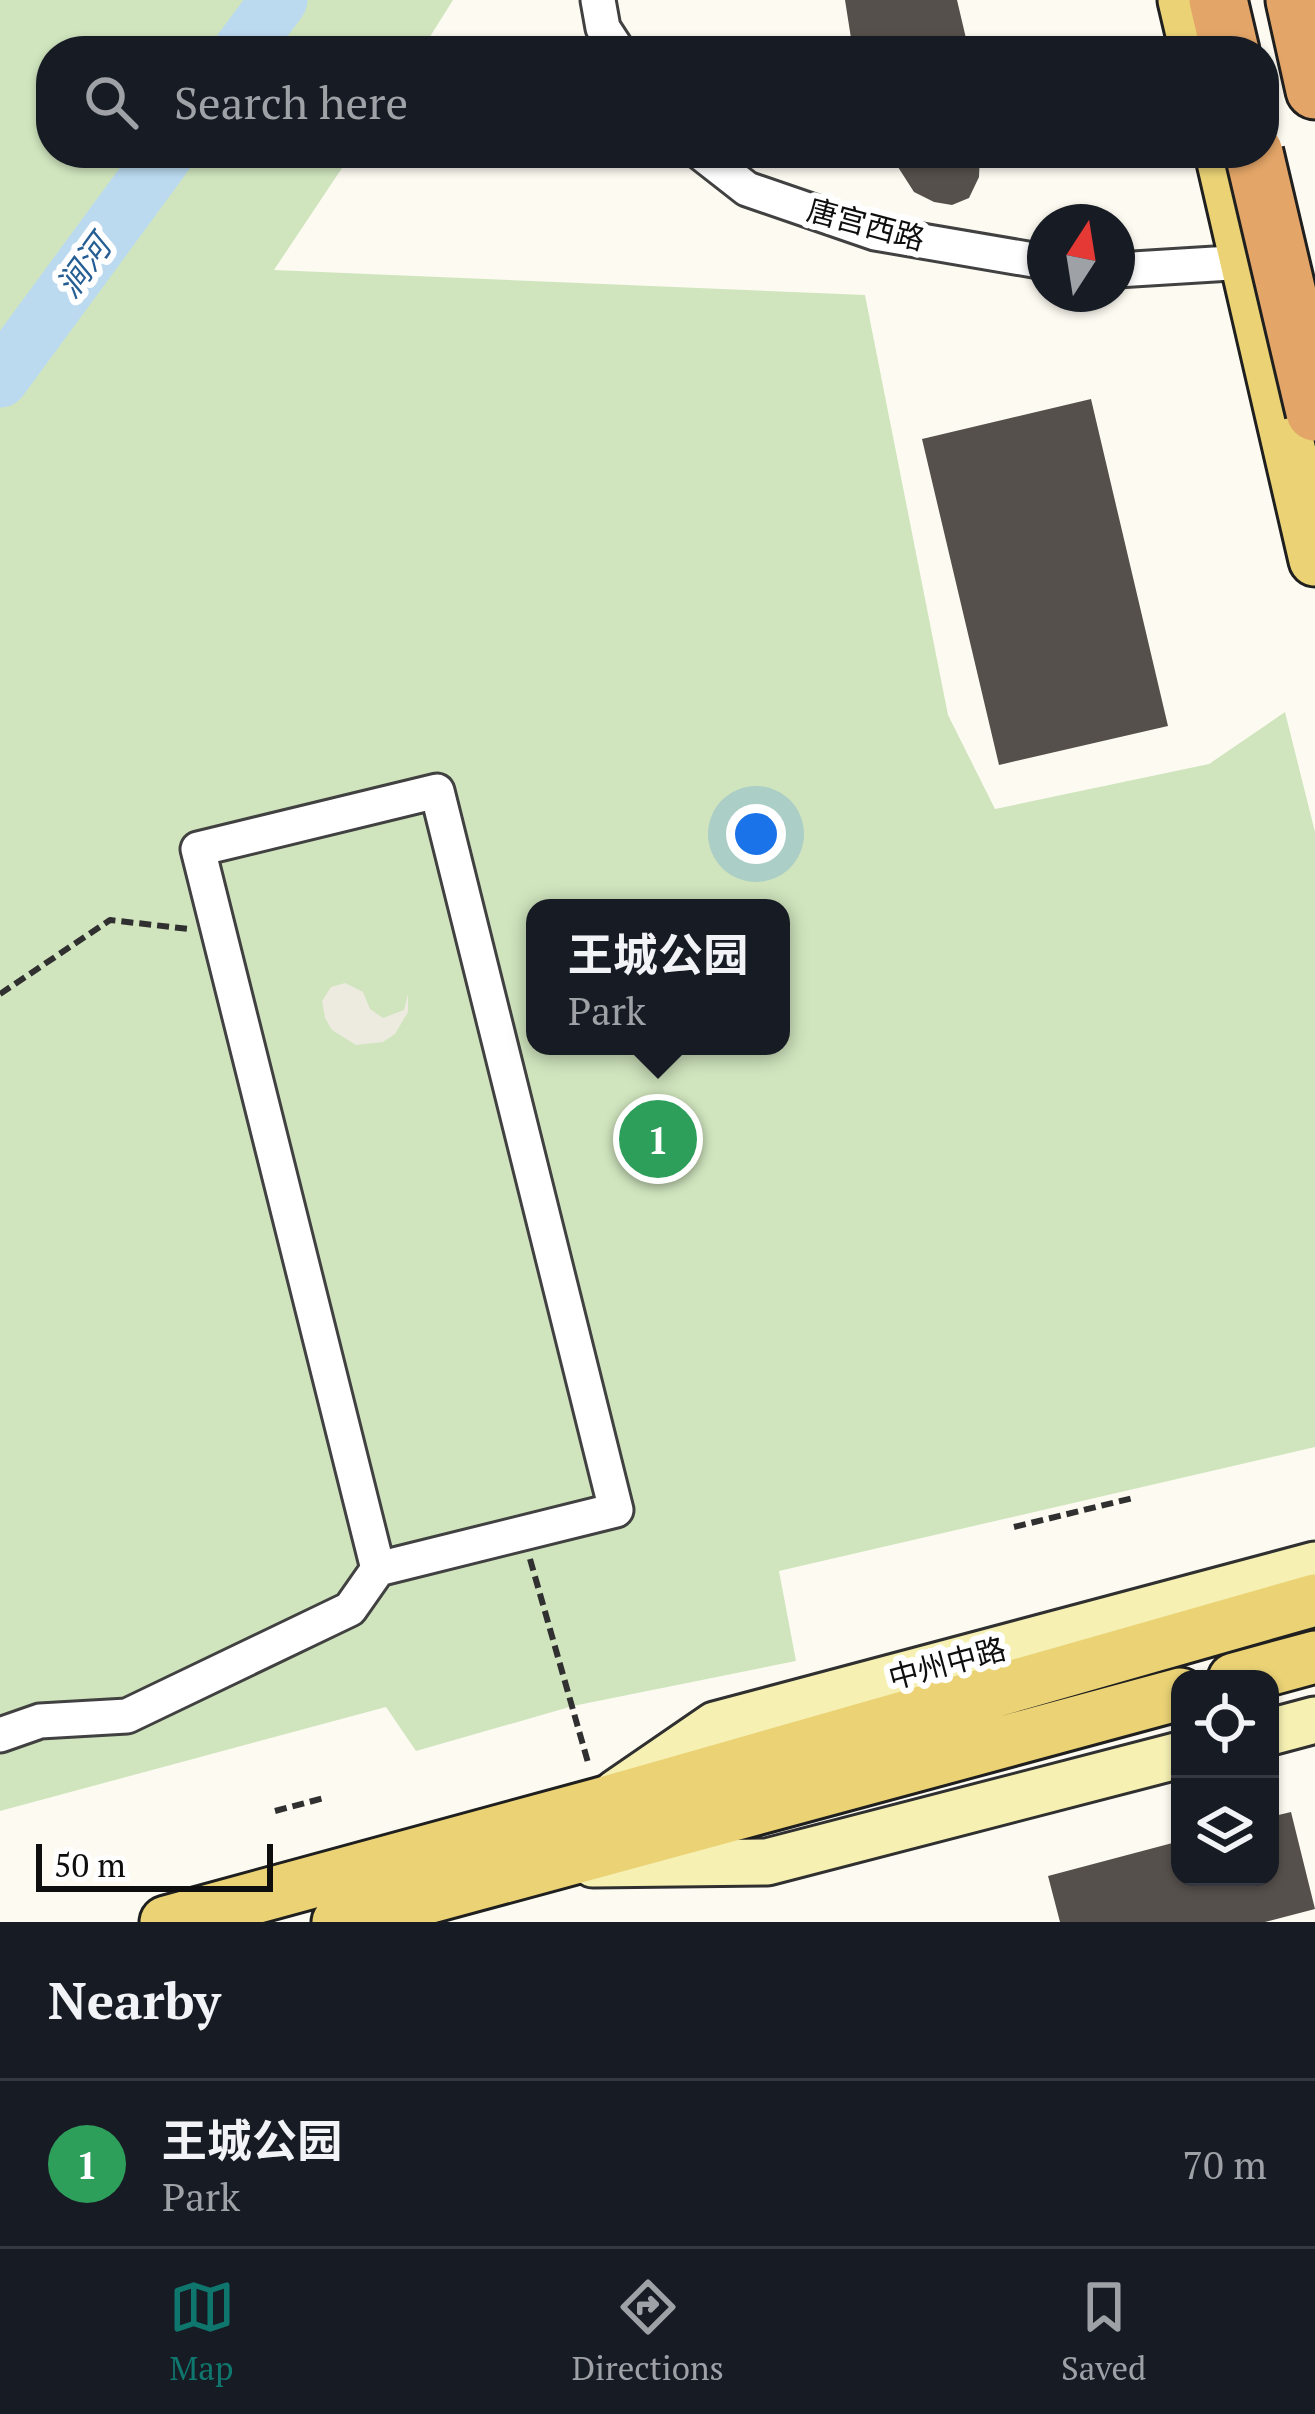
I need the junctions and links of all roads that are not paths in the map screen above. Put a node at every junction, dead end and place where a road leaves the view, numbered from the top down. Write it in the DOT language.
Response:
graph roads {
  1 [pos="598,0"];
  2 [pos="1184,0"];
  3 [pos="1218,0"];
  4 [pos="1295,0"];
  5 [pos="608,36"];
  6 [pos="1192,36"];
  7 [pos="1226,36"];
  8 [pos="1315,90"];
  9 [pos="720,168"];
  10 [pos="1225,168"];
  11 [pos="1258,168"];
  12 [pos="1315,247"];
  13 [pos="1027,259"];
  14 [pos="1247,262"];
  15 [pos="1315,266"];
  16 [pos="1135,269"];
  17 [pos="1315,412"];
  18 [pos="1315,560"];
  19 [pos="1315,1565"];
  20 [pos="378,1569"];
  21 [pos="1315,1600"];
  22 [pos="1315,1657"];
  23 [pos="1267,1670"];
  24 [pos="1171,1696"];
  25 [pos="1315,1720"];
  26 [pos="1279,1730"];
  27 [pos="0,1735"];
  28 [pos="1171,1757"];
  29 [pos="599,1804"];
  30 [pos="554,1865"];
  31 [pos="166,1922"];
  32 [pos="338,1922"];
  1 -- 5 [label="street"];
  2 -- 6 [label="main road"];
  3 -- 7 [label="highway"];
  4 -- 8 [label="highway"];
  9 -- 13 [label="street, 唐宫西路"];
  10 -- 14 [label="main road"];
  11 -- 17 [label="highway, bridge"];
  12 -- 14 [label="main road"];
  14 -- 15 [label="main road"];
  14 -- 16 [label="street"];
  14 -- 18 [label="main road"];
  19 -- 29 [label="main road, 中州中路"];
  20 -- 20 [label="street"];
  20 -- 27 [label="street"];
  21 -- 29 [label="main road, 中州中路"];
  22 -- 23 [label="main road"];
  24 -- 30 [label="main road"];
  25 -- 26 [label="main road"];
  28 -- 30 [label="main road"];
  29 -- 31 [label="main road, 中州中路"];
  30 -- 32 [label="main road"];
}
